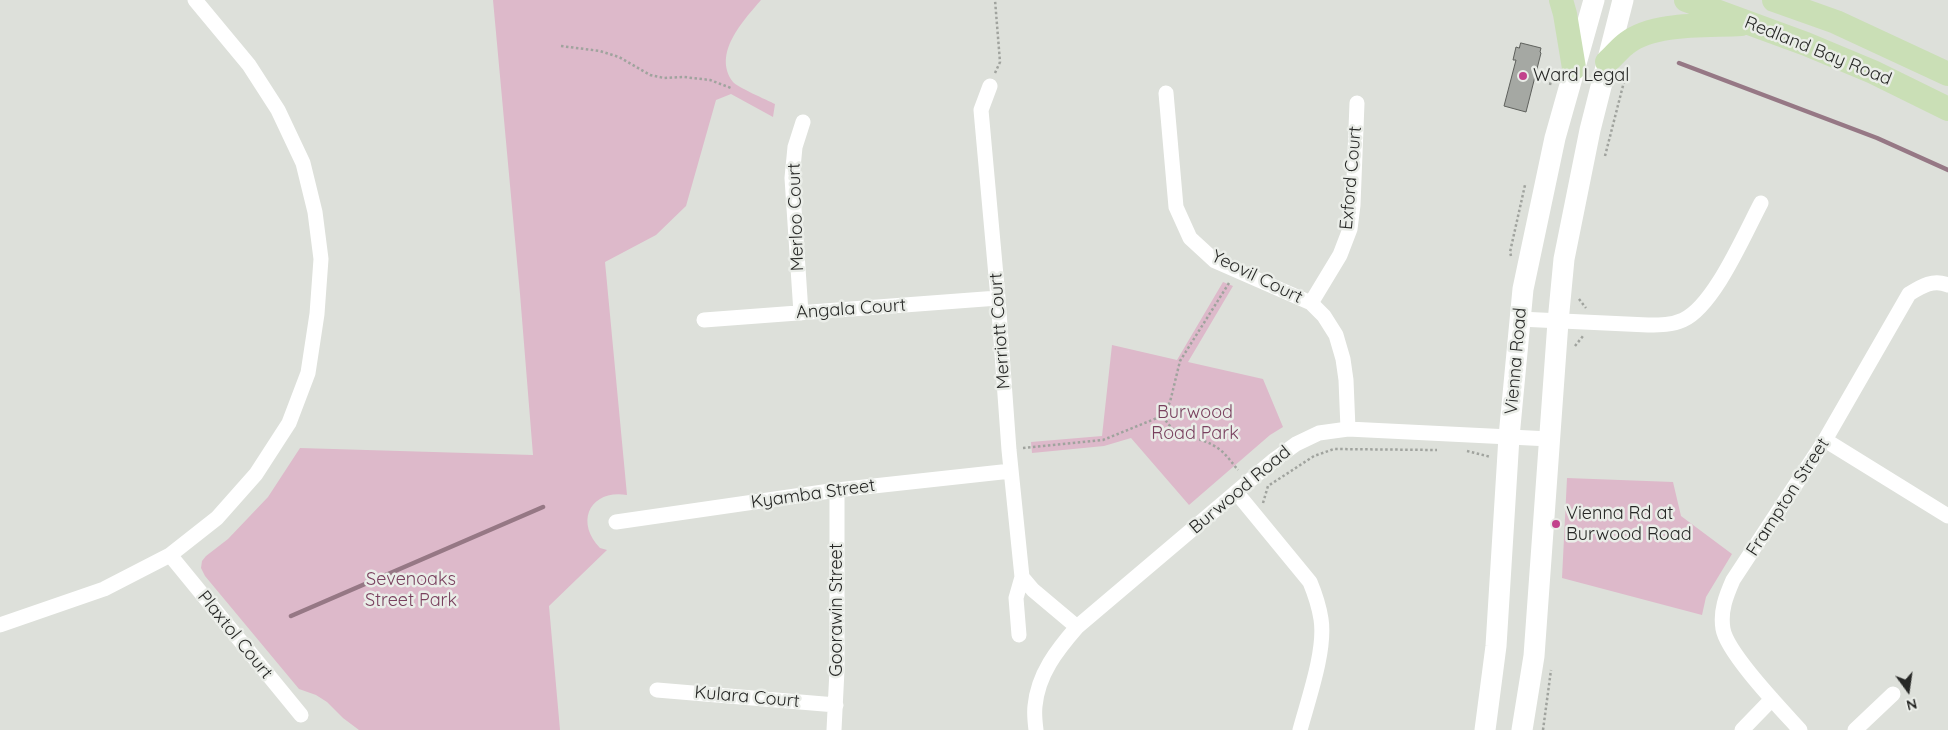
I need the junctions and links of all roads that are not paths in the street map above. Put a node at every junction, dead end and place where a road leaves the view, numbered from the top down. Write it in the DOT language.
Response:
graph roads {
  1 [pos="195,0"];
  2 [pos="1561,0"];
  3 [pos="1594,0"];
  4 [pos="1623,0"];
  5 [pos="1686,0"];
  6 [pos="1774,0"];
  7 [pos="1753,24"];
  8 [pos="1619,63"];
  9 [pos="1574,68"];
  10 [pos="1948,74"];
  11 [pos="990,86"];
  12 [pos="1166,94"];
  13 [pos="1357,103"];
  14 [pos="1948,109"];
  15 [pos="803,122"];
  16 [pos="1761,203"];
  17 [pos="1948,285"];
  18 [pos="998,298"];
  19 [pos="1311,303"];
  20 [pos="801,313"];
  21 [pos="1519,319"];
  22 [pos="704,320"];
  23 [pos="1558,322"];
  24 [pos="1348,429"];
  25 [pos="1509,437"];
  26 [pos="1550,439"];
  27 [pos="1825,440"];
  28 [pos="1011,471"];
  29 [pos="837,490"];
  30 [pos="1236,492"];
  31 [pos="1948,516"];
  32 [pos="616,522"];
  33 [pos="170,555"];
  34 [pos="1022,577"];
  35 [pos="0,625"];
  36 [pos="1078,627"];
  37 [pos="1019,635"];
  38 [pos="657,690"];
  39 [pos="1893,694"];
  40 [pos="1772,699"];
  41 [pos="836,705"];
  42 [pos="301,715"];
  43 [pos="834,730"];
  44 [pos="1036,730"];
  45 [pos="1300,730"];
  46 [pos="1485,730"];
  47 [pos="1522,730"];
  48 [pos="1742,730"];
  49 [pos="1800,730"];
  50 [pos="1855,730"];
  1 -- 33 [label="street"];
  2 -- 9 [label="main road"];
  3 -- 9 [label="main road, Vienna Road"];
  4 -- 8 [label="main road"];
  5 -- 7 [label="main road, Redland Bay Road"];
  6 -- 10 [label="main road, Redland Bay Road"];
  7 -- 8 [label="main road"];
  7 -- 14 [label="main road, Redland Bay Road"];
  8 -- 23 [label="main road"];
  9 -- 21 [label="main road, Vienna Road"];
  11 -- 18 [label="street, Merriott Court"];
  12 -- 19 [label="street, Yeovil Court"];
  13 -- 19 [label="street, Exford Court"];
  15 -- 20 [label="street, Merloo Court"];
  16 -- 23 [label="street"];
  17 -- 27 [label="street, Frampton Street"];
  18 -- 20 [label="street, Angala Court"];
  18 -- 28 [label="street, Merriott Court"];
  19 -- 24 [label="street, Yeovil Court"];
  20 -- 22 [label="street, Angala Court"];
  21 -- 23 [label="street"];
  21 -- 25 [label="main road, Vienna Road"];
  23 -- 26 [label="main road"];
  24 -- 25 [label="street, Burwood Road"];
  24 -- 30 [label="street, Burwood Road"];
  25 -- 26 [label="street, Burwood Road"];
  25 -- 46 [label="main road, Vienna Road"];
  26 -- 47 [label="main road"];
  27 -- 31 [label="street"];
  27 -- 40 [label="street, Frampton Street"];
  28 -- 29 [label="street, Kyamba Street"];
  28 -- 34 [label="street, Merriott Court"];
  29 -- 32 [label="street, Kyamba Street"];
  29 -- 41 [label="street, Goorawin Street"];
  30 -- 36 [label="street, Burwood Road"];
  30 -- 45 [label="street"];
  33 -- 35 [label="street"];
  33 -- 42 [label="street, Plaxtol Court"];
  34 -- 36 [label="street"];
  34 -- 37 [label="street, Merriott Court"];
  36 -- 44 [label="street, Burwood Road"];
  38 -- 41 [label="street, Kulara Court"];
  39 -- 50 [label="street"];
  40 -- 48 [label="street"];
  40 -- 49 [label="street, Frampton Street"];
  41 -- 43 [label="street, Goorawin Street"];
}
